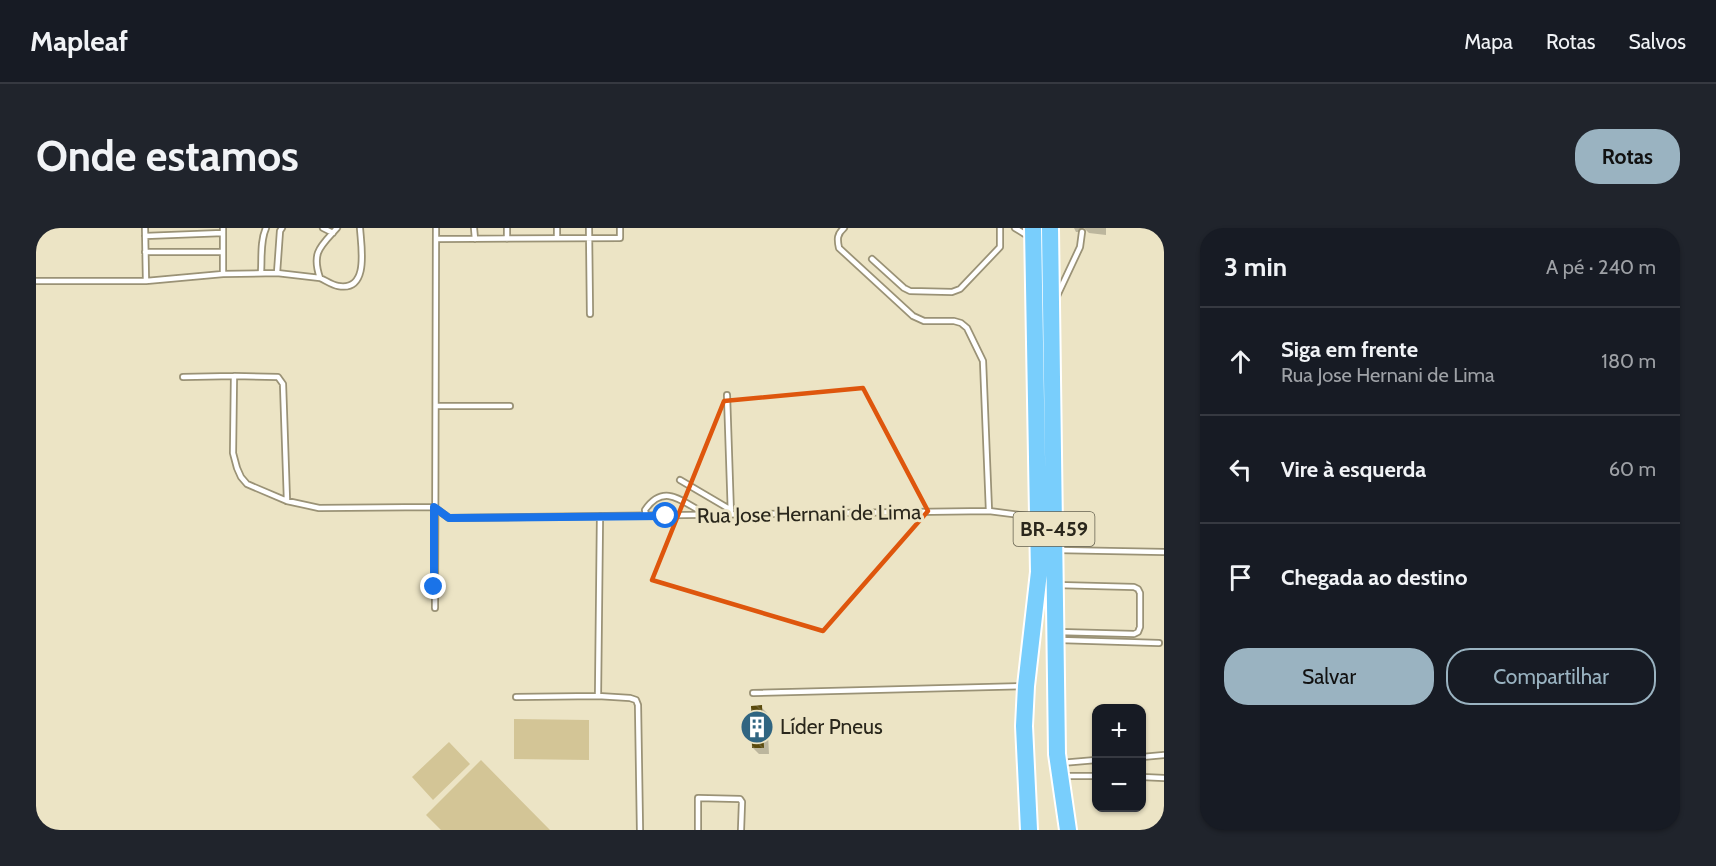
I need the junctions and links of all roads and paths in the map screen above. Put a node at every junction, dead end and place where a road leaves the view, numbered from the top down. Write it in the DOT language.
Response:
graph roads {
  1 [pos="145,228"];
  2 [pos="267,228"];
  3 [pos="282,228"];
  4 [pos="323,228"];
  5 [pos="337,228"];
  6 [pos="360,228"];
  7 [pos="436,228"];
  8 [pos="474,228"];
  9 [pos="507,228"];
  10 [pos="557,228"];
  11 [pos="589,228"];
  12 [pos="620,228"];
  13 [pos="844,228"];
  14 [pos="1000,228"];
  15 [pos="1015,228"];
  16 [pos="1050,228"];
  17 [pos="223,230"];
  18 [pos="1082,232"];
  19 [pos="333,233"];
  20 [pos="1033,233"];
  21 [pos="145,236"];
  22 [pos="557,238"];
  23 [pos="589,238"];
  24 [pos="436,239"];
  25 [pos="475,239"];
  26 [pos="507,239"];
  27 [pos="145,252"];
  28 [pos="222,252"];
  29 [pos="872,258"];
  30 [pos="261,272"];
  31 [pos="277,273"];
  32 [pos="223,274"];
  33 [pos="320,278"];
  34 [pos="36,281"];
  35 [pos="146,281"];
  36 [pos="1051,306"];
  37 [pos="590,314"];
  38 [pos="234,376"];
  39 [pos="183,377"];
  40 [pos="727,394"];
  41 [pos="436,406"];
  42 [pos="510,406"];
  43 [pos="680,480"];
  44 [pos="287,501"];
  45 [pos="434,507"];
  46 [pos="989,511"];
  47 [pos="731,512"];
  48 [pos="600,516"];
  49 [pos="646,516"];
  50 [pos="707,516"];
  51 [pos="1038,517"];
  52 [pos="1054,550"];
  53 [pos="1164,552"];
  54 [pos="1055,585"];
  55 [pos="435,608"];
  56 [pos="1055,636"];
  57 [pos="1159,642"];
  58 [pos="1026,686"];
  59 [pos="753,693"];
  60 [pos="598,696"];
  61 [pos="516,697"];
  62 [pos="1164,756"];
  63 [pos="1146,757"];
  64 [pos="1092,761"];
  65 [pos="1059,769"];
  66 [pos="1092,775"];
  67 [pos="1146,777"];
  68 [pos="1164,778"];
  69 [pos="640,830"];
  70 [pos="698,830"];
  71 [pos="741,830"];
  72 [pos="1029,830"];
  73 [pos="1068,830"];
  1 -- 21 [label="lane"];
  2 -- 30 [label="lane"];
  3 -- 31 [label="lane"];
  4 -- 19 [label="lane"];
  5 -- 19 [label="lane"];
  6 -- 33 [label="lane"];
  7 -- 24 [label="lane"];
  8 -- 25 [label="lane"];
  9 -- 26 [label="lane"];
  10 -- 22 [label="lane"];
  11 -- 23 [label="lane"];
  12 -- 23 [label="lane"];
  13 -- 46 [label="lane"];
  14 -- 29 [label="lane"];
  15 -- 20 [label="lane"];
  16 -- 36 [label="highway, BR-459"];
  17 -- 21 [label="lane"];
  17 -- 28 [label="lane"];
  18 -- 36 [label="lane"];
  19 -- 33 [label="lane"];
  20 -- 51 [label="highway, BR-459"];
  21 -- 27 [label="lane"];
  22 -- 23 [label="lane"];
  22 -- 26 [label="lane"];
  23 -- 37 [label="lane"];
  24 -- 25 [label="lane"];
  24 -- 41 [label="lane"];
  25 -- 26 [label="lane"];
  27 -- 28 [label="lane"];
  27 -- 35 [label="lane"];
  28 -- 32 [label="lane"];
  30 -- 31 [label="lane"];
  30 -- 32 [label="lane"];
  31 -- 33 [label="lane"];
  32 -- 35 [label="lane"];
  34 -- 35 [label="lane"];
  36 -- 52 [label="highway, BR-459"];
  38 -- 39 [label="lane"];
  38 -- 44 [label="lane, Rua Jose Hernani de Lima"];
  38 -- 44 [label="lane"];
  40 -- 47 [label="lane"];
  41 -- 42 [label="lane"];
  41 -- 45 [label="lane"];
  43 -- 47 [label="lane"];
  44 -- 45 [label="lane, Rua Jose Hernani de Lima"];
  45 -- 48 [label="lane, Rua Jose Hernani de Lima"];
  45 -- 55 [label="lane"];
  46 -- 47 [label="lane, Rua Jose Hernani de Lima"];
  46 -- 51 [label="lane, Rua Jose Hernani de Lima"];
  47 -- 50 [label="lane, Rua Jose Hernani de Lima"];
  48 -- 49 [label="lane, Rua Jose Hernani de Lima"];
  48 -- 60 [label="lane"];
  49 -- 50 [label="lane, Rua Jose Hernani de Lima"];
  49 -- 50 [label="lane"];
  51 -- 58 [label="highway, BR-459"];
  52 -- 53 [label="lane"];
  52 -- 54 [label="highway, BR-459"];
  54 -- 56 [label="highway, BR-459"];
  54 -- 56 [label="lane"];
  56 -- 57 [label="lane"];
  56 -- 65 [label="highway, BR-459"];
  58 -- 59 [label="lane"];
  58 -- 72 [label="highway, BR-459"];
  60 -- 61 [label="lane"];
  60 -- 69 [label="lane"];
  62 -- 63 [label="lane"];
  64 -- 65 [label="lane"];
  65 -- 66 [label="lane"];
  65 -- 73 [label="highway, BR-459"];
  67 -- 68 [label="lane"];
  70 -- 71 [label="lane"];
}
